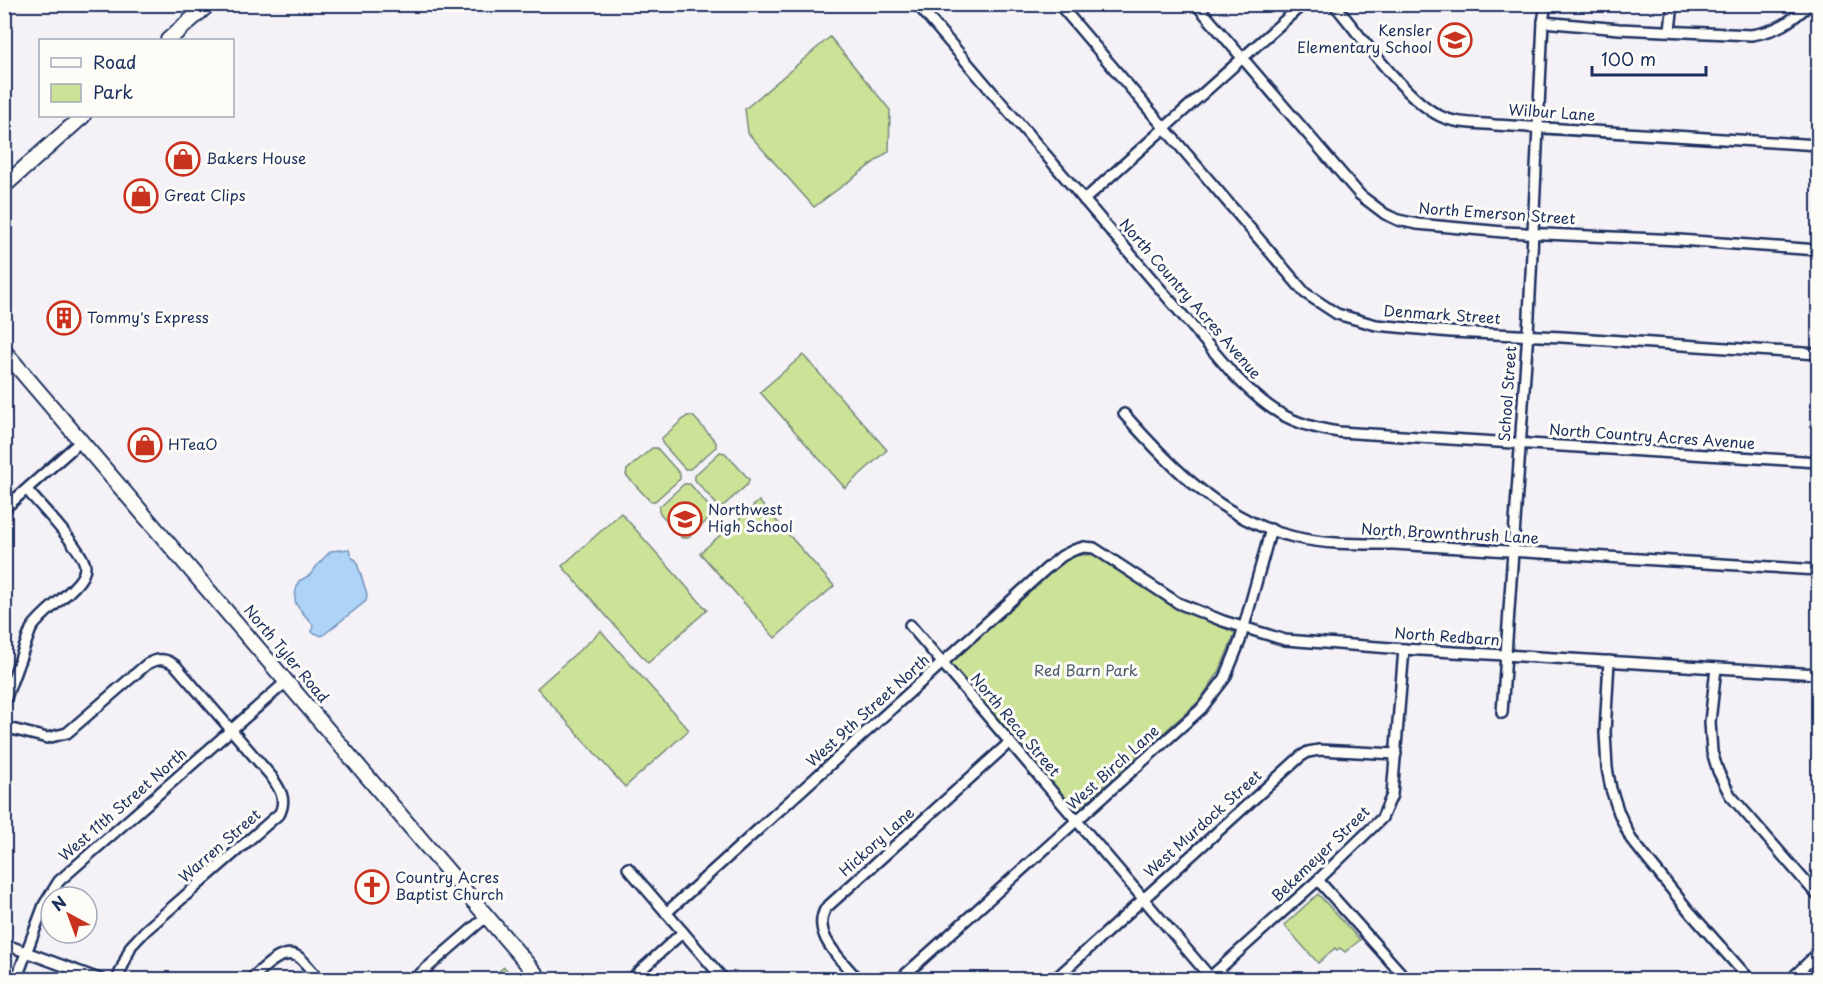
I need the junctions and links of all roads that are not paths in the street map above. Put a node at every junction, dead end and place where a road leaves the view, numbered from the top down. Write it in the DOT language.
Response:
graph roads {
  1 [pos="208,4"];
  2 [pos="917,4"];
  3 [pos="1059,4"];
  4 [pos="1196,4"];
  5 [pos="1303,4"];
  6 [pos="1334,4"];
  7 [pos="1546,4"];
  8 [pos="1673,4"];
  9 [pos="1810,4"];
  10 [pos="1543,22"];
  11 [pos="1670,30"];
  12 [pos="169,39"];
  13 [pos="1243,58"];
  14 [pos="82,117"];
  15 [pos="1164,128"];
  16 [pos="1539,128"];
  17 [pos="1818,145"];
  18 [pos="4,186"];
  19 [pos="1084,200"];
  20 [pos="1533,233"];
  21 [pos="1818,250"];
  22 [pos="1528,336"];
  23 [pos="4,351"];
  24 [pos="1818,354"];
  25 [pos="1124,414"];
  26 [pos="82,440"];
  27 [pos="1520,444"];
  28 [pos="1818,462"];
  29 [pos="27,490"];
  30 [pos="4,509"];
  31 [pos="1271,529"];
  32 [pos="1097,549"];
  33 [pos="1512,552"];
  34 [pos="1818,570"];
  35 [pos="910,625"];
  36 [pos="1243,628"];
  37 [pos="1404,649"];
  38 [pos="1505,655"];
  39 [pos="1609,662"];
  40 [pos="942,663"];
  41 [pos="1716,668"];
  42 [pos="1818,674"];
  43 [pos="287,681"];
  44 [pos="1818,688"];
  45 [pos="4,703"];
  46 [pos="1502,713"];
  47 [pos="1818,719"];
  48 [pos="4,727"];
  49 [pos="231,730"];
  50 [pos="1010,742"];
  51 [pos="1396,754"];
  52 [pos="1077,821"];
  53 [pos="628,868"];
  54 [pos="1318,880"];
  55 [pos="1818,896"];
  56 [pos="1143,899"];
  57 [pos="666,913"];
  58 [pos="487,916"];
  59 [pos="684,932"];
  60 [pos="4,944"];
  61 [pos="27,952"];
  62 [pos="1818,953"];
  63 [pos="1209,978"];
  64 [pos="16,980"];
  65 [pos="102,980"];
  66 [pos="117,980"];
  67 [pos="250,980"];
  68 [pos="320,980"];
  69 [pos="413,980"];
  70 [pos="541,980"];
  71 [pos="630,980"];
  72 [pos="724,980"];
  73 [pos="858,980"];
  74 [pos="899,980"];
  75 [pos="1054,980"];
  76 [pos="1407,980"];
  77 [pos="1750,980"];
  78 [pos="1790,980"];
  1 -- 12 [label="main road"];
  2 -- 19 [label="street, North Country Acres Avenue"];
  3 -- 15 [label="street, Denmark Street"];
  4 -- 13 [label="street, North Emerson Street"];
  5 -- 13 [label="street"];
  6 -- 16 [label="street, Wilbur Lane"];
  7 -- 10 [label="street, School Street"];
  8 -- 11 [label="street"];
  9 -- 11 [label="street"];
  10 -- 11 [label="street"];
  10 -- 16 [label="street, School Street"];
  13 -- 15 [label="street"];
  13 -- 20 [label="street, North Emerson Street"];
  14 -- 18 [label="main road"];
  15 -- 19 [label="street"];
  15 -- 22 [label="street, Denmark Street"];
  16 -- 17 [label="street, Wilbur Lane"];
  16 -- 20 [label="street, School Street"];
  19 -- 27 [label="street, North Country Acres Avenue"];
  20 -- 21 [label="street, North Emerson Street"];
  20 -- 22 [label="street, School Street"];
  22 -- 24 [label="street, Denmark Street"];
  22 -- 27 [label="street, School Street"];
  23 -- 26 [label="main road, North Tyler Road"];
  25 -- 31 [label="street, North Brownthrush Lane"];
  26 -- 29 [label="street"];
  26 -- 43 [label="main road, North Tyler Road"];
  27 -- 28 [label="street, North Country Acres Avenue"];
  27 -- 33 [label="street, School Street"];
  29 -- 30 [label="street"];
  29 -- 45 [label="street"];
  31 -- 33 [label="street, North Brownthrush Lane"];
  31 -- 36 [label="street, West Birch Lane"];
  32 -- 36 [label="street, North Redbarn"];
  32 -- 40 [label="street, West 9th Street North"];
  33 -- 34 [label="street, North Brownthrush Lane"];
  33 -- 38 [label="street, School Street"];
  35 -- 40 [label="street, North Reca Street"];
  36 -- 37 [label="street, North Redbarn"];
  36 -- 52 [label="street, West Birch Lane"];
  37 -- 38 [label="street, North Redbarn"];
  37 -- 51 [label="street, Bekemeyer Street"];
  38 -- 39 [label="street, North Redbarn"];
  38 -- 46 [label="street, School Street"];
  39 -- 41 [label="street, North Redbarn"];
  39 -- 77 [label="street"];
  40 -- 50 [label="street, North Reca Street"];
  40 -- 57 [label="street, West 9th Street North"];
  41 -- 42 [label="street, North Redbarn"];
  41 -- 55 [label="street"];
  43 -- 49 [label="street, West 11th Street North"];
  43 -- 58 [label="main road, North Tyler Road"];
  44 -- 47 [label="street"];
  48 -- 49 [label="street, Warren Street"];
  49 -- 61 [label="street, West 11th Street North"];
  49 -- 66 [label="street, Warren Street"];
  50 -- 52 [label="street, North Reca Street"];
  50 -- 73 [label="street, Hickory Lane"];
  51 -- 54 [label="street, Bekemeyer Street"];
  51 -- 56 [label="street, West Murdock Street"];
  52 -- 56 [label="street, North Reca Street"];
  52 -- 74 [label="street, West Birch Lane"];
  53 -- 57 [label="street"];
  54 -- 63 [label="street, Bekemeyer Street"];
  54 -- 76 [label="street"];
  56 -- 63 [label="street, North Reca Street"];
  56 -- 75 [label="street, West Murdock Street"];
  57 -- 59 [label="street"];
  58 -- 69 [label="street"];
  58 -- 70 [label="main road, North Tyler Road"];
  59 -- 71 [label="street"];
  59 -- 72 [label="street"];
  60 -- 61 [label="street"];
  61 -- 64 [label="street, West 11th Street North"];
  61 -- 65 [label="street"];
  62 -- 78 [label="street"];
  67 -- 68 [label="street"];
}
